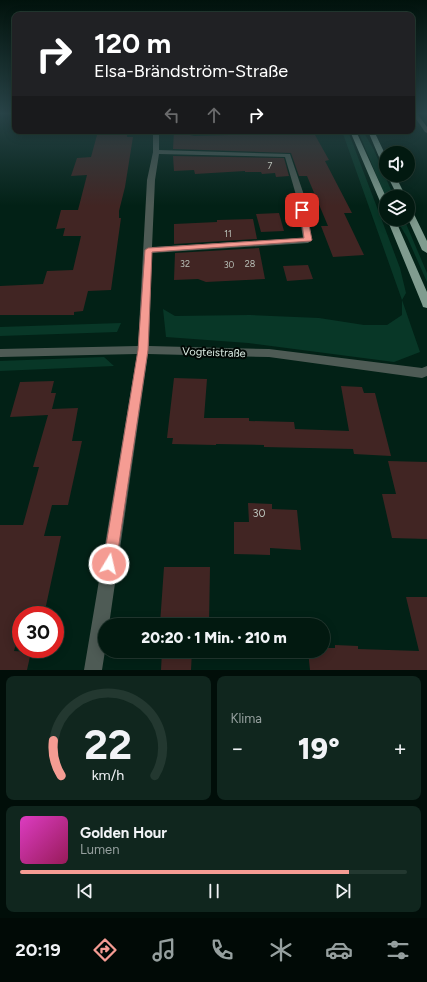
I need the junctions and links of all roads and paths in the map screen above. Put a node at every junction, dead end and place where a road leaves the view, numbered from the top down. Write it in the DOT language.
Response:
graph roads {
  1 [pos="156,144"];
  2 [pos="359,144"];
  3 [pos="156,152"];
  4 [pos="379,190"];
  5 [pos="415,225"];
  6 [pos="394,226"];
  7 [pos="148,250"];
  8 [pos="427,250"];
  9 [pos="427,304"];
  10 [pos="143,350"];
  11 [pos="0,353"];
  12 [pos="427,371"];
  13 [pos="93,670"];
  1 -- 3 [label="street"];
  2 -- 4 [label="main road"];
  3 -- 7 [label="street"];
  3 -- 7 [label="street"];
  5 -- 8 [label="main road"];
  6 -- 9 [label="main road"];
  7 -- 10 [label="street"];
  10 -- 11 [label="street, Vogteistraße"];
  10 -- 12 [label="street, Vogteistraße"];
  10 -- 13 [label="street"];
}
